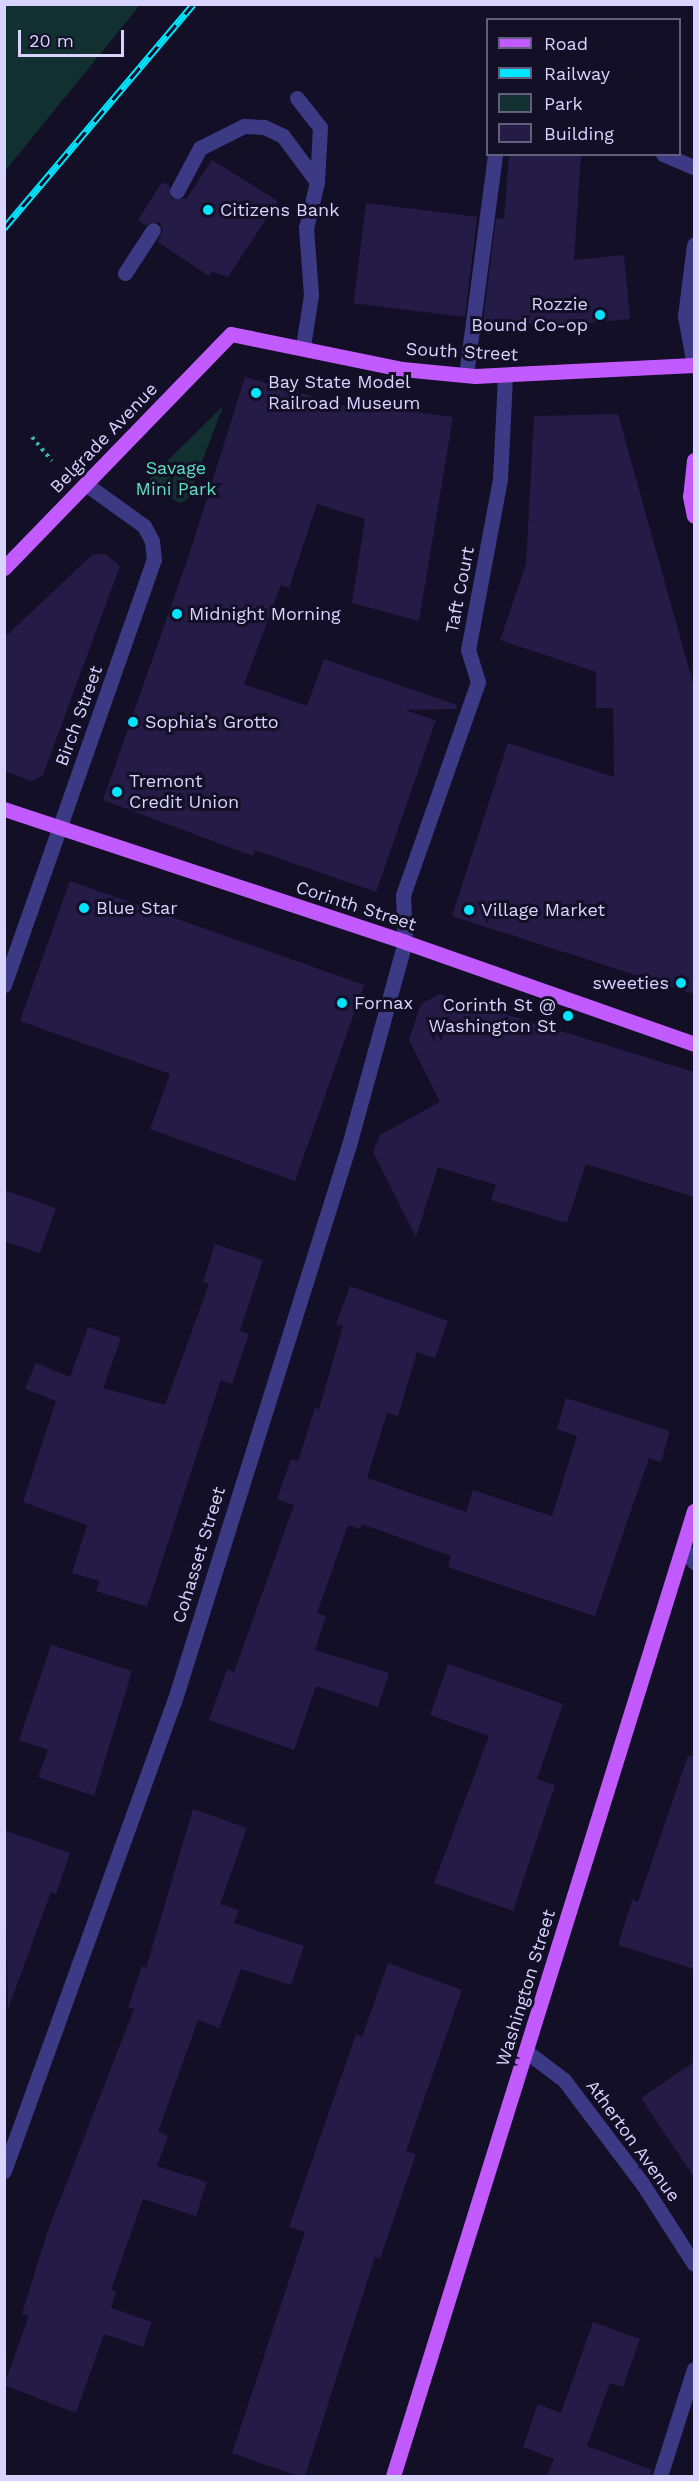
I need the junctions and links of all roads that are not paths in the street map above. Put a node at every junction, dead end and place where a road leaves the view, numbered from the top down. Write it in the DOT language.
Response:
graph roads {
  1 [pos="297,98"];
  2 [pos="495,156"];
  3 [pos="668,156"];
  4 [pos="694,167"];
  5 [pos="317,182"];
  6 [pos="177,191"];
  7 [pos="153,230"];
  8 [pos="694,245"];
  9 [pos="125,273"];
  10 [pos="231,334"];
  11 [pos="303,346"];
  12 [pos="694,366"];
  13 [pos="466,375"];
  14 [pos="505,376"];
  15 [pos="694,460"];
  16 [pos="87,485"];
  17 [pos="694,516"];
  18 [pos="4,568"];
  19 [pos="4,809"];
  20 [pos="59,829"];
  21 [pos="405,942"];
  22 [pos="4,985"];
  23 [pos="694,1044"];
  24 [pos="694,1511"];
  25 [pos="683,1548"];
  26 [pos="694,1562"];
  27 [pos="527,2052"];
  28 [pos="4,2171"];
  29 [pos="694,2264"];
  30 [pos="694,2369"];
  31 [pos="393,2476"];
  32 [pos="660,2476"];
  1 -- 5 [label="street"];
  2 -- 13 [label="street"];
  3 -- 4 [label="street"];
  5 -- 6 [label="street"];
  5 -- 11 [label="street"];
  7 -- 9 [label="street"];
  8 -- 12 [label="street"];
  10 -- 11 [label="main road, South Street"];
  10 -- 16 [label="main road, Belgrade Avenue"];
  11 -- 13 [label="main road, South Street"];
  12 -- 14 [label="main road, South Street"];
  13 -- 14 [label="main road, South Street"];
  14 -- 21 [label="street, Taft Court"];
  15 -- 17 [label="main road"];
  16 -- 18 [label="main road, Belgrade Avenue"];
  16 -- 20 [label="street, Birch Street"];
  19 -- 20 [label="main road, Corinth Street"];
  20 -- 21 [label="main road, Corinth Street"];
  20 -- 22 [label="street, Birch Street"];
  21 -- 23 [label="main road, Corinth Street"];
  21 -- 28 [label="street, Cohasset Street"];
  24 -- 25 [label="main road, Washington Street"];
  25 -- 26 [label="street"];
  25 -- 27 [label="main road, Washington Street"];
  27 -- 29 [label="street, Atherton Avenue"];
  27 -- 31 [label="main road, Washington Street"];
  30 -- 32 [label="street"];
}
